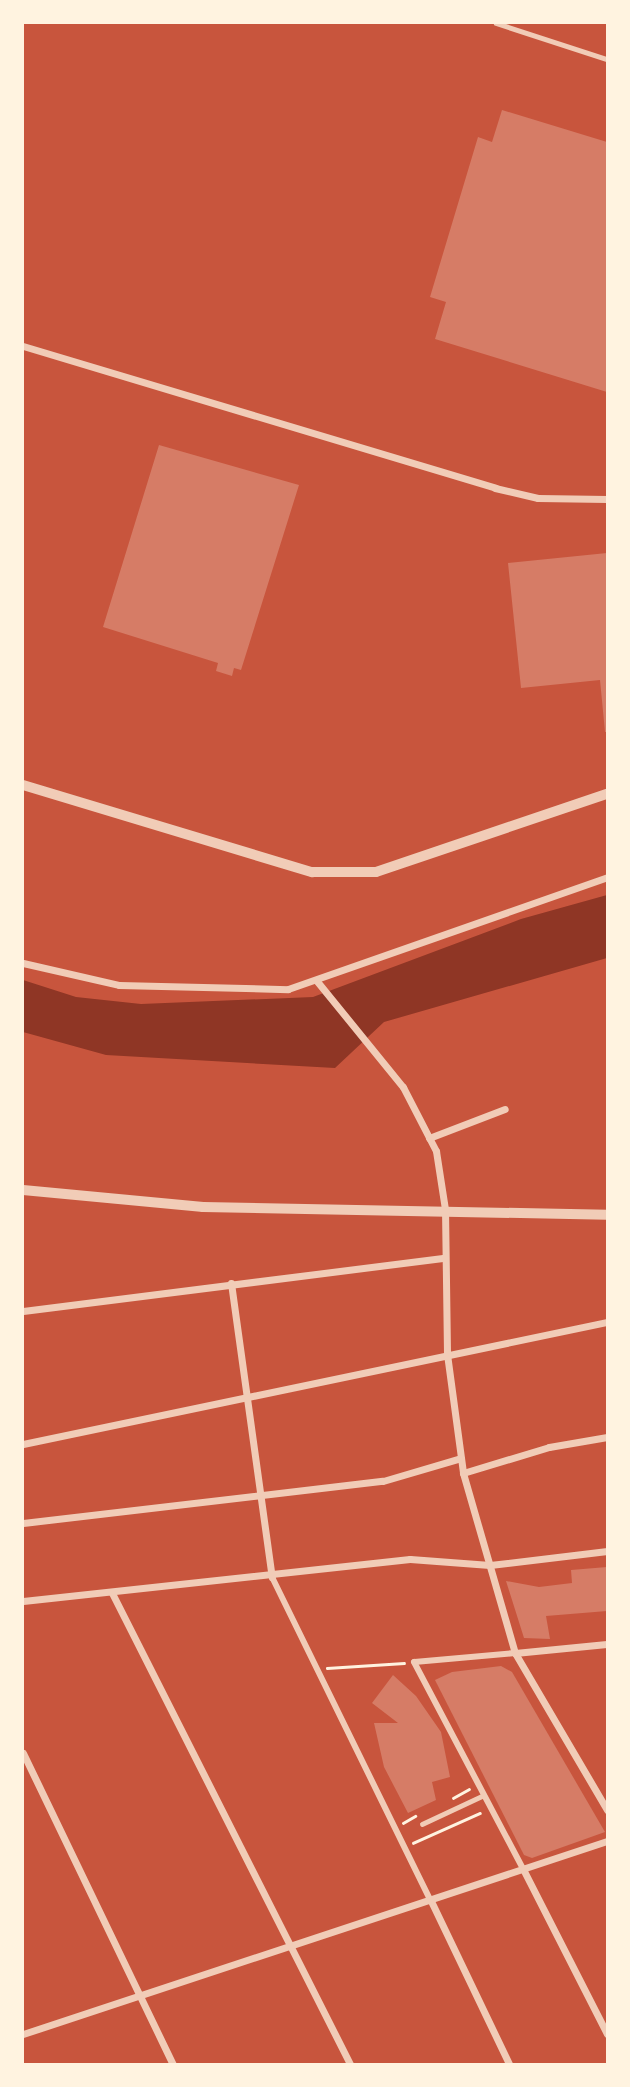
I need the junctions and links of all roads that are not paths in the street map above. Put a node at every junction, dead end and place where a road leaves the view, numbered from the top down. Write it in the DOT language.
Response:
graph roads {
  1 [pos="496,23"];
  2 [pos="607,59"];
  3 [pos="23,346"];
  4 [pos="607,499"];
  5 [pos="23,785"];
  6 [pos="607,793"];
  7 [pos="607,877"];
  8 [pos="23,963"];
  9 [pos="316,980"];
  10 [pos="505,1109"];
  11 [pos="429,1138"];
  12 [pos="23,1190"];
  13 [pos="445,1209"];
  14 [pos="607,1215"];
  15 [pos="445,1258"];
  16 [pos="231,1283"];
  17 [pos="23,1311"];
  18 [pos="607,1322"];
  19 [pos="447,1353"];
  20 [pos="245,1396"];
  21 [pos="607,1437"];
  22 [pos="23,1444"];
  23 [pos="461,1458"];
  24 [pos="463,1474"];
  25 [pos="258,1494"];
  26 [pos="23,1523"];
  27 [pos="607,1551"];
  28 [pos="490,1564"];
  29 [pos="272,1577"];
  30 [pos="111,1593"];
  31 [pos="23,1601"];
  32 [pos="607,1644"];
  33 [pos="515,1653"];
  34 [pos="23,1753"];
  35 [pos="485,1795"];
  36 [pos="607,1810"];
  37 [pos="422,1824"];
  38 [pos="607,1841"];
  39 [pos="523,1869"];
  40 [pos="431,1901"];
  41 [pos="288,1947"];
  42 [pos="140,1996"];
  43 [pos="23,2034"];
  44 [pos="607,2034"];
  45 [pos="173,2064"];
  46 [pos="350,2064"];
  47 [pos="509,2064"];
  1 -- 2 [label="lane"];
  3 -- 4 [label="street"];
  5 -- 6 [label="street"];
  7 -- 9 [label="street"];
  8 -- 9 [label="street"];
  9 -- 11 [label="street"];
  10 -- 11 [label="street"];
  11 -- 13 [label="street"];
  12 -- 13 [label="street"];
  13 -- 14 [label="street"];
  13 -- 15 [label="street"];
  15 -- 16 [label="street"];
  15 -- 19 [label="street"];
  16 -- 17 [label="street"];
  16 -- 20 [label="street"];
  18 -- 19 [label="street"];
  19 -- 20 [label="street"];
  19 -- 23 [label="street"];
  20 -- 22 [label="street"];
  20 -- 25 [label="street"];
  21 -- 24 [label="street"];
  23 -- 24 [label="street"];
  23 -- 25 [label="street"];
  24 -- 28 [label="street"];
  25 -- 26 [label="street"];
  25 -- 29 [label="street"];
  27 -- 28 [label="street"];
  28 -- 29 [label="street"];
  28 -- 33 [label="street"];
  29 -- 30 [label="street"];
  29 -- 40 [label="street"];
  30 -- 31 [label="street"];
  30 -- 41 [label="street"];
  32 -- 33 [label="street"];
  33 -- 35 [label="street"];
  33 -- 36 [label="street"];
  34 -- 42 [label="street"];
  35 -- 37 [label="lane"];
  35 -- 39 [label="street"];
  38 -- 39 [label="street"];
  39 -- 40 [label="street"];
  39 -- 44 [label="street"];
  40 -- 41 [label="street"];
  40 -- 47 [label="street"];
  41 -- 42 [label="street"];
  41 -- 46 [label="street"];
  42 -- 43 [label="street"];
  42 -- 45 [label="street"];
}
